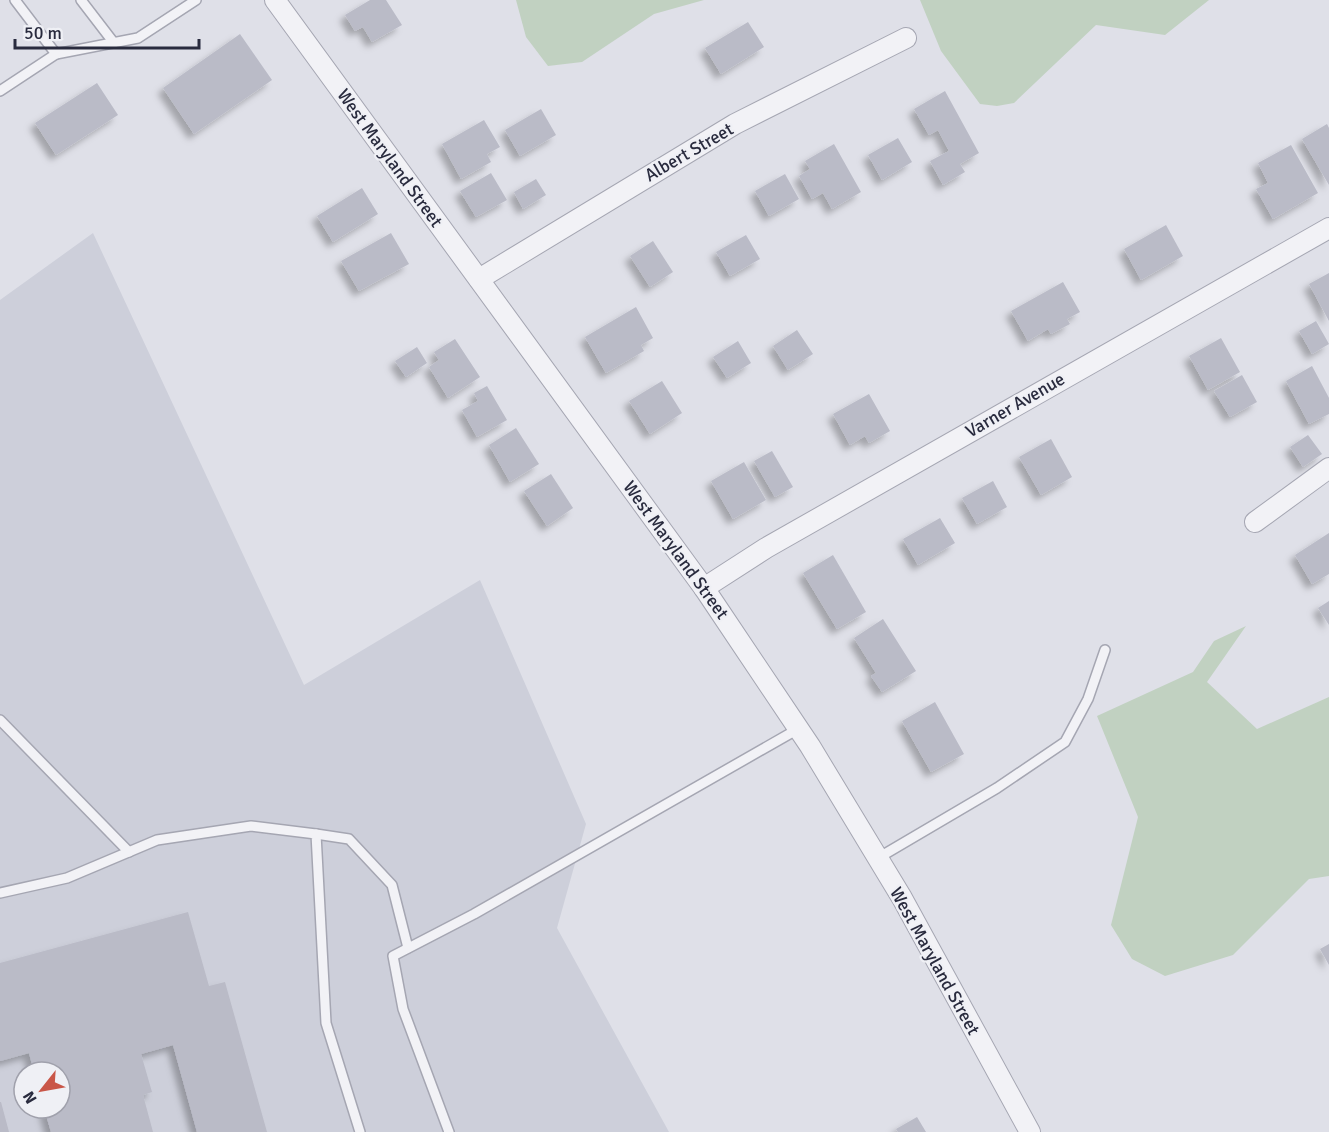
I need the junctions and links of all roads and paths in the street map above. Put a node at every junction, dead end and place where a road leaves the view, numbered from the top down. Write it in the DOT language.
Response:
graph roads {
  1 [pos="15,0"];
  2 [pos="81,0"];
  3 [pos="196,0"];
  4 [pos="274,0"];
  5 [pos="906,38"];
  6 [pos="114,43"];
  7 [pos="56,54"];
  8 [pos="0,91"];
  9 [pos="1329,228"];
  10 [pos="479,279"];
  11 [pos="1329,468"];
  12 [pos="1255,522"];
  13 [pos="705,588"];
  14 [pos="1105,650"];
  15 [pos="0,720"];
  16 [pos="798,729"];
  17 [pos="316,834"];
  18 [pos="129,852"];
  19 [pos="878,858"];
  20 [pos="0,893"];
  21 [pos="408,948"];
  22 [pos="360,1132"];
  23 [pos="449,1132"];
  24 [pos="1030,1132"];
  1 -- 7 [label="lane"];
  2 -- 6 [label="lane"];
  3 -- 6 [label="lane"];
  4 -- 10 [label="street, West Maryland Street"];
  5 -- 10 [label="street, Albert Street"];
  6 -- 7 [label="lane"];
  7 -- 8 [label="lane"];
  9 -- 13 [label="street, Varner Avenue"];
  10 -- 13 [label="street, West Maryland Street"];
  11 -- 12 [label="street"];
  13 -- 16 [label="street, West Maryland Street"];
  14 -- 19 [label="lane"];
  15 -- 18 [label="lane"];
  16 -- 19 [label="street, West Maryland Street"];
  16 -- 21 [label="lane"];
  17 -- 18 [label="lane"];
  17 -- 21 [label="lane"];
  17 -- 22 [label="lane"];
  18 -- 20 [label="lane"];
  19 -- 24 [label="street, West Maryland Street"];
  21 -- 23 [label="lane"];
}
